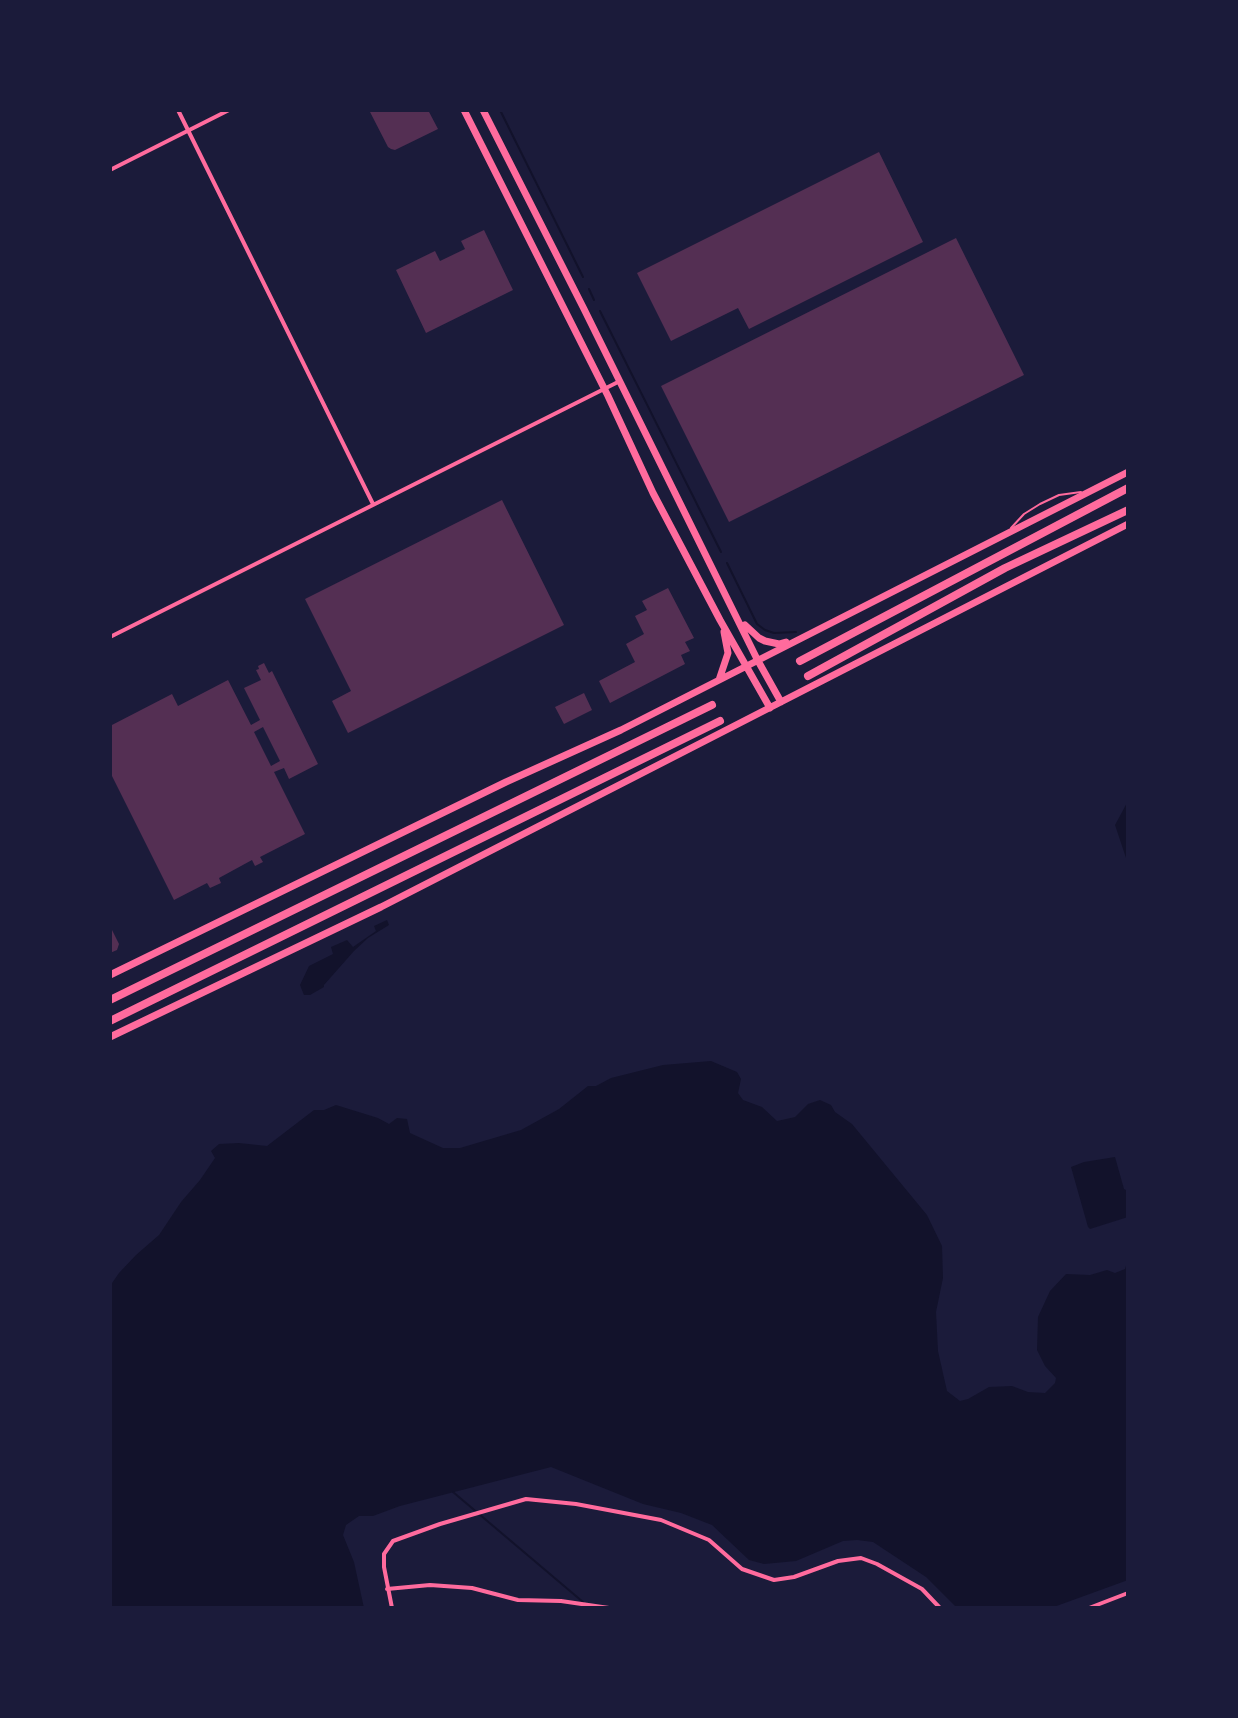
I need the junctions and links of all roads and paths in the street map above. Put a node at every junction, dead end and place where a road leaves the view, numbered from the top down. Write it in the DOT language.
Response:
graph roads {
  1 [pos="178,110"];
  2 [pos="229,110"];
  3 [pos="464,110"];
  4 [pos="483,110"];
  5 [pos="188,130"];
  6 [pos="110,170"];
  7 [pos="620,381"];
  8 [pos="605,390"];
  9 [pos="1128,472"];
  10 [pos="1128,488"];
  11 [pos="373,504"];
  12 [pos="1128,510"];
  13 [pos="1128,524"];
  14 [pos="734,612"];
  15 [pos="720,620"];
  16 [pos="110,637"];
  17 [pos="796,640"];
  18 [pos="757,659"];
  19 [pos="800,661"];
  20 [pos="747,665"];
  21 [pos="808,676"];
  22 [pos="719,680"];
  23 [pos="781,702"];
  24 [pos="712,705"];
  25 [pos="770,708"];
  26 [pos="720,721"];
  27 [pos="110,975"];
  28 [pos="110,1000"];
  29 [pos="110,1021"];
  30 [pos="110,1037"];
  31 [pos="387,1589"];
  32 [pos="1128,1593"];
  33 [pos="392,1608"];
  34 [pos="609,1608"];
  35 [pos="940,1608"];
  36 [pos="1089,1608"];
  1 -- 5 [label="street"];
  2 -- 5 [label="street"];
  3 -- 8 [label="main road"];
  4 -- 7 [label="main road"];
  5 -- 6 [label="street"];
  5 -- 11 [label="street"];
  7 -- 8 [label="street"];
  7 -- 14 [label="main road"];
  8 -- 11 [label="street"];
  8 -- 15 [label="main road"];
  9 -- 17 [label="main road"];
  10 -- 19 [label="highway"];
  11 -- 16 [label="street"];
  12 -- 21 [label="highway"];
  13 -- 23 [label="main road"];
  14 -- 17 [label="main road"];
  14 -- 18 [label="main road"];
  15 -- 20 [label="main road"];
  15 -- 22 [label="main road"];
  17 -- 18 [label="main road"];
  18 -- 20 [label="main road"];
  18 -- 23 [label="main road"];
  20 -- 22 [label="main road"];
  20 -- 25 [label="main road"];
  22 -- 27 [label="main road"];
  23 -- 25 [label="main road"];
  24 -- 28 [label="highway"];
  25 -- 30 [label="main road"];
  26 -- 29 [label="highway"];
  31 -- 33 [label="street"];
  31 -- 34 [label="street"];
  31 -- 35 [label="street"];
  32 -- 36 [label="street"];
}
